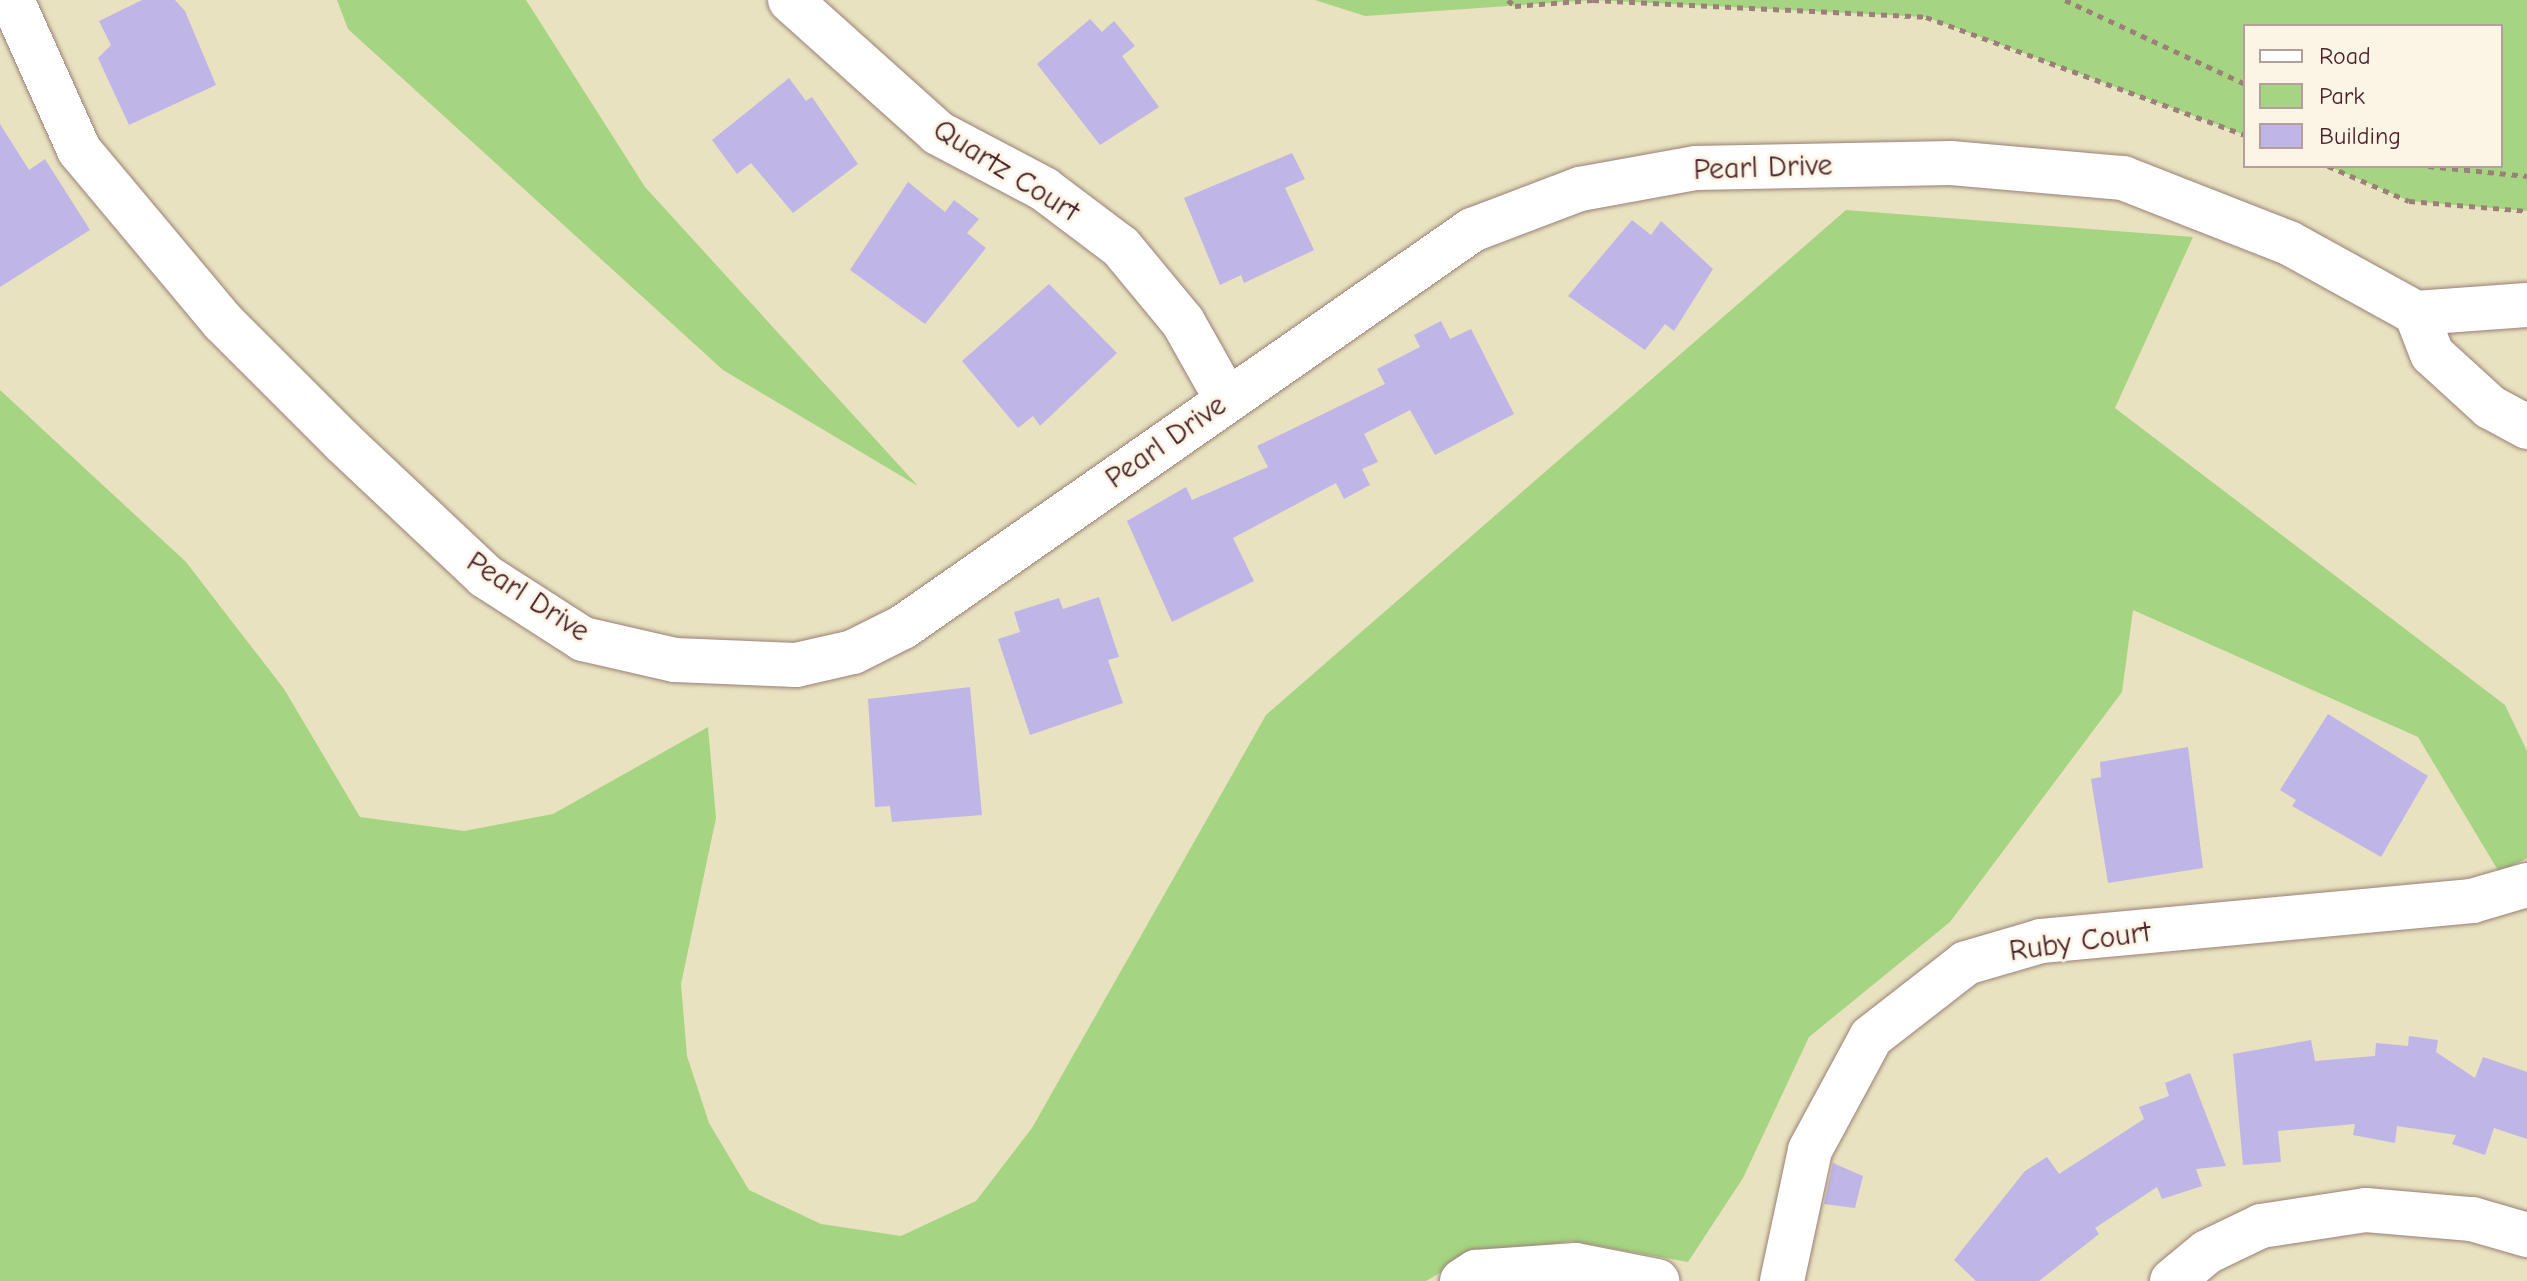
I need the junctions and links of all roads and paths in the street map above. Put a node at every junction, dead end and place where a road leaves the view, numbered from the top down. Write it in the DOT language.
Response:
graph roads {
  1 [pos="12,0"];
  2 [pos="790,0"];
  3 [pos="1508,0"];
  4 [pos="2065,0"];
  5 [pos="2243,83"];
  6 [pos="2243,134"];
  7 [pos="2333,168"];
  8 [pos="2448,168"];
  9 [pos="2527,176"];
  10 [pos="2527,211"];
  11 [pos="2527,305"];
  12 [pos="2416,313"];
  13 [pos="1227,400"];
  14 [pos="2527,427"];
  15 [pos="2527,885"];
  16 [pos="2527,1235"];
  17 [pos="1462,1281"];
  18 [pos="1657,1281"];
  19 [pos="1782,1281"];
  20 [pos="2172,1281"];
  1 -- 13 [label="street, Pearl Drive"];
  2 -- 13 [label="street, Quartz Court"];
  3 -- 6 [label="path"];
  4 -- 5 [label="path"];
  7 -- 10 [label="path"];
  8 -- 9 [label="path"];
  11 -- 12 [label="street"];
  12 -- 13 [label="street, Pearl Drive"];
  12 -- 14 [label="street"];
  15 -- 19 [label="street, Ruby Court"];
  16 -- 20 [label="street"];
  17 -- 18 [label="street"];
}
